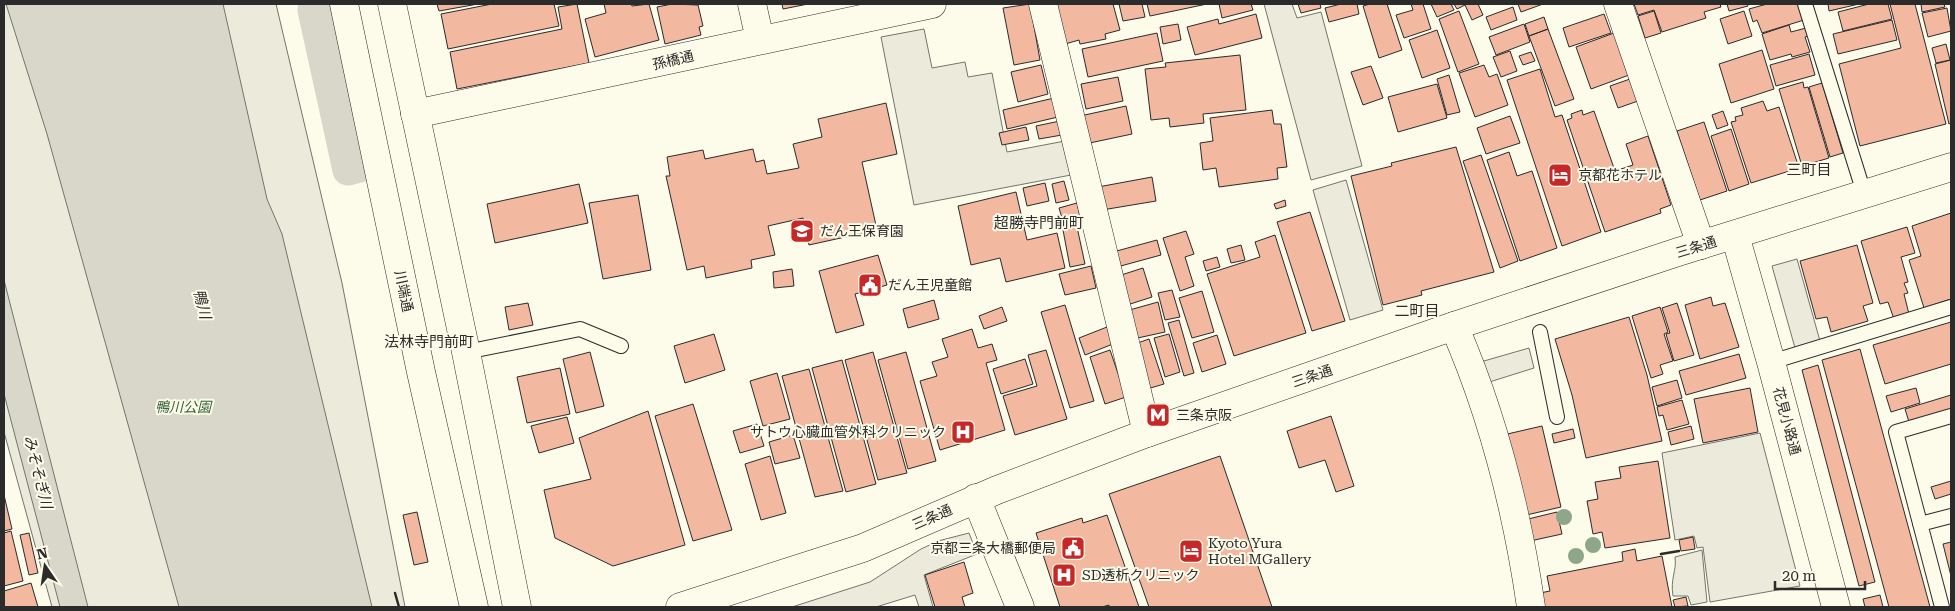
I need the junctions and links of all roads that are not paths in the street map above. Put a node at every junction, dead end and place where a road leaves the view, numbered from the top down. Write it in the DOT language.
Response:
graph roads {
  1 [pos="344,4"];
  2 [pos="392,4"];
  3 [pos="752,4"];
  4 [pos="932,4"];
  5 [pos="1043,4"];
  6 [pos="1618,4"];
  7 [pos="1805,4"];
  8 [pos="760,40"];
  9 [pos="415,114"];
  10 [pos="1951,167"];
  11 [pos="1864,193"];
  12 [pos="1735,235"];
  13 [pos="1701,245"];
  14 [pos="1951,307"];
  15 [pos="1454,326"];
  16 [pos="1540,332"];
  17 [pos="621,346"];
  18 [pos="466,352"];
  19 [pos="1771,362"];
  20 [pos="1951,416"];
  21 [pos="1557,417"];
  22 [pos="1147,433"];
  23 [pos="976,498"];
  24 [pos="1951,516"];
  25 [pos="1920,524"];
  26 [pos="474,607"];
  27 [pos="517,607"];
  28 [pos="680,607"];
  29 [pos="1020,607"];
  30 [pos="1531,607"];
  31 [pos="1836,607"];
  32 [pos="1942,607"];
  1 -- 26 [label="main road, 川端通"];
  2 -- 9 [label="main road"];
  3 -- 8 [label="main road"];
  4 -- 8 [label="main road, 孫橋通"];
  5 -- 22 [label="main road"];
  6 -- 13 [label="main road"];
  7 -- 11 [label="lane"];
  8 -- 9 [label="main road, 孫橋通"];
  9 -- 18 [label="main road"];
  10 -- 11 [label="main road, 三条通"];
  11 -- 12 [label="main road, 三条通"];
  12 -- 13 [label="main road, 三条通"];
  12 -- 19 [label="main road, 花見小路通"];
  13 -- 15 [label="main road, 三条通"];
  14 -- 19 [label="lane"];
  15 -- 22 [label="main road, 三条通"];
  15 -- 30 [label="main road"];
  16 -- 21 [label="lane"];
  17 -- 18 [label="lane"];
  18 -- 27 [label="main road"];
  19 -- 31 [label="main road, 花見小路通"];
  20 -- 25 [label="lane"];
  22 -- 23 [label="main road, 三条通"];
  23 -- 28 [label="main road, 三条通"];
  23 -- 29 [label="main road"];
  24 -- 25 [label="lane"];
  25 -- 32 [label="lane"];
}
